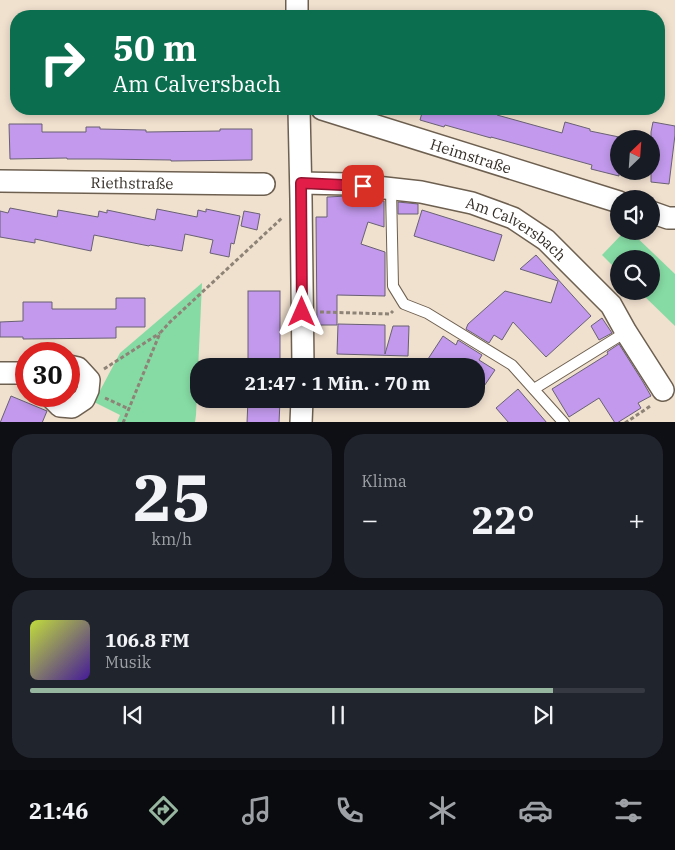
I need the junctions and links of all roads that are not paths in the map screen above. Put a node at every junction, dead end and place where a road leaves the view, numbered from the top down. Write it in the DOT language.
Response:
graph roads {
  1 [pos="299,115"];
  2 [pos="341,115"];
  3 [pos="0,181"];
  4 [pos="264,184"];
  5 [pos="392,189"];
  6 [pos="301,191"];
  7 [pos="610,199"];
  8 [pos="660,215"];
  9 [pos="675,218"];
  10 [pos="626,332"];
  11 [pos="303,358"];
  12 [pos="80,371"];
  13 [pos="0,372"];
  14 [pos="15,373"];
  15 [pos="534,389"];
  16 [pos="663,390"];
  17 [pos="80,402"];
  18 [pos="301,408"];
  19 [pos="300,422"];
  20 [pos="564,422"];
  1 -- 6 [label="street"];
  2 -- 7 [label="street, Heimstraße"];
  3 -- 4 [label="street, Riethstraße"];
  5 -- 6 [label="street, Am Calversbach"];
  5 -- 10 [label="street, Am Calversbach"];
  5 -- 15 [label="lane"];
  6 -- 11 [label="street"];
  8 -- 9 [label="street"];
  10 -- 15 [label="lane"];
  10 -- 16 [label="street, Am Calversbach"];
  12 -- 17 [label="street"];
  13 -- 14 [label="street"];
  15 -- 20 [label="lane"];
  18 -- 19 [label="street"];
}
